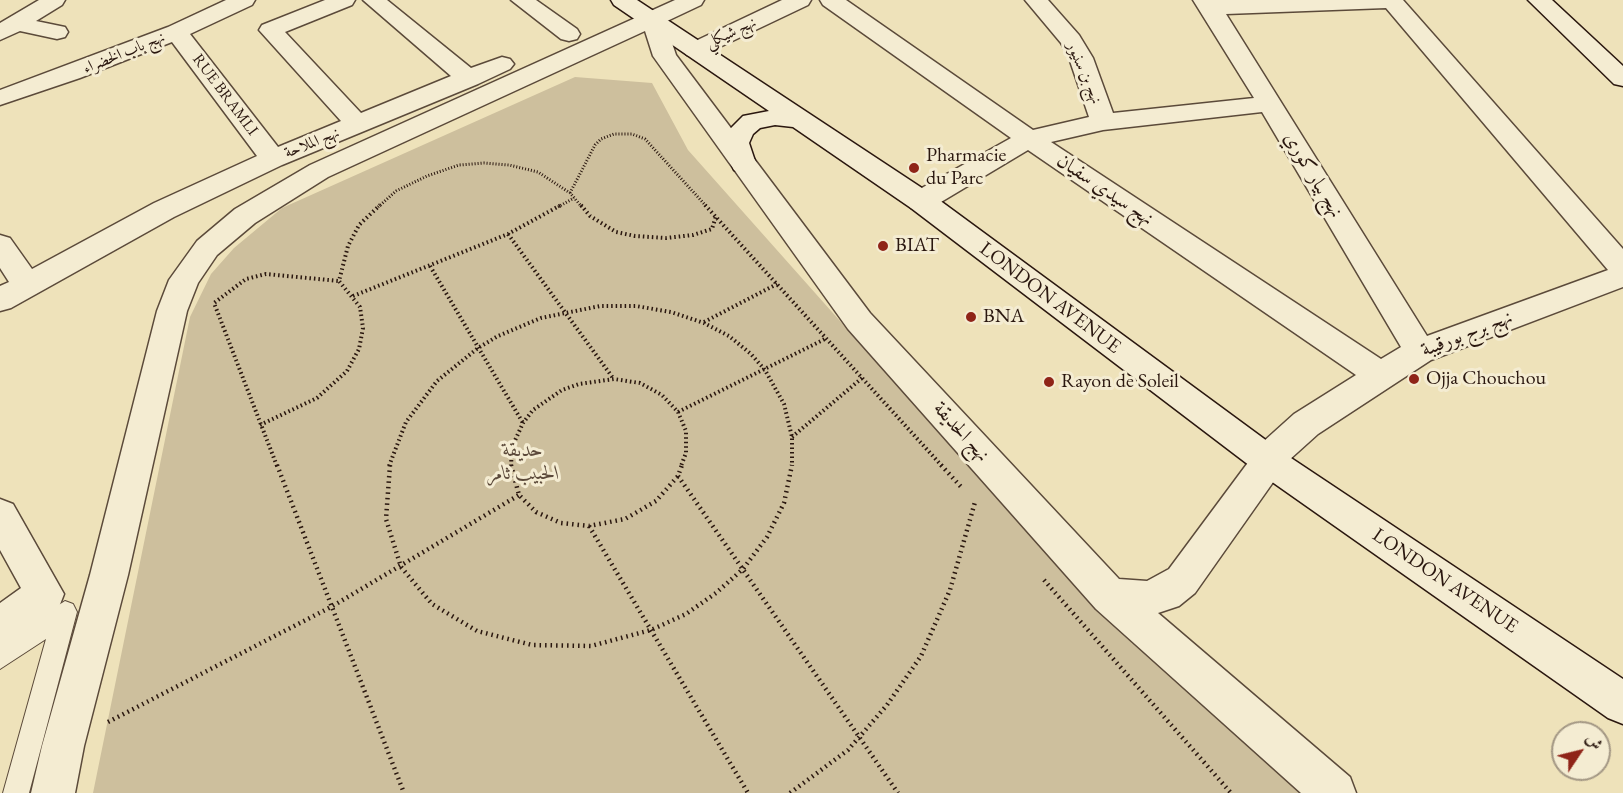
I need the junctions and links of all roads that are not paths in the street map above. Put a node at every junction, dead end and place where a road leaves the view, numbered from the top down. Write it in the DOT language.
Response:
graph roads {
  1 [pos="54,0"];
  2 [pos="243,0"];
  3 [pos="344,0"];
  4 [pos="374,0"];
  5 [pos="522,0"];
  6 [pos="693,0"];
  7 [pos="800,0"];
  8 [pos="831,0"];
  9 [pos="1036,0"];
  10 [pos="1391,0"];
  11 [pos="1539,0"];
  12 [pos="1208,4"];
  13 [pos="636,9"];
  14 [pos="4,30"];
  15 [pos="57,32"];
  16 [pos="176,32"];
  17 [pos="568,47"];
  18 [pos="659,53"];
  19 [pos="469,79"];
  20 [pos="1623,79"];
  21 [pos="0,98"];
  22 [pos="1270,104"];
  23 [pos="800,120"];
  24 [pos="1103,122"];
  25 [pos="358,125"];
  26 [pos="1029,139"];
  27 [pos="273,159"];
  28 [pos="743,164"];
  29 [pos="921,201"];
  30 [pos="0,245"];
  31 [pos="1623,268"];
  32 [pos="1623,276"];
  33 [pos="26,284"];
  34 [pos="0,300"];
  35 [pos="1420,351"];
  36 [pos="1381,375"];
  37 [pos="1270,462"];
  38 [pos="0,515"];
  39 [pos="1110,596"];
  40 [pos="0,626"];
  41 [pos="0,657"];
  42 [pos="1623,703"];
  43 [pos="16,793"];
  44 [pos="53,793"];
  45 [pos="1334,793"];
  1 -- 14 [label="street"];
  2 -- 16 [label="street, نهج باب الخضراء"];
  3 -- 25 [label="street"];
  4 -- 19 [label="street"];
  5 -- 17 [label="street"];
  6 -- 13 [label="street"];
  7 -- 18 [label="street, نهج شيكلي"];
  8 -- 26 [label="street, نهج سيدي سفيان"];
  9 -- 24 [label="street, نهج بن سنيور"];
  10 -- 12 [label="street"];
  10 -- 31 [label="street"];
  11 -- 20 [label="street"];
  12 -- 22 [label="street, نهج بيار كوري"];
  13 -- 17 [label="street"];
  13 -- 18 [label="street, نهج الحديقة"];
  14 -- 15 [label="street"];
  16 -- 21 [label="street, نهج باب الخضراء"];
  16 -- 27 [label="street, RUE BRAMLI"];
  17 -- 18 [label="street"];
  17 -- 19 [label="street, نهج الملاحة"];
  17 -- 44 [label="street"];
  18 -- 23 [label="street, LONDON AVENUE"];
  18 -- 28 [label="street, نهج الحديقة"];
  19 -- 25 [label="street, نهج الملاحة"];
  22 -- 24 [label="street"];
  22 -- 35 [label="street, نهج بيار كوري"];
  23 -- 28 [label="street"];
  23 -- 29 [label="street, LONDON AVENUE"];
  24 -- 26 [label="street"];
  25 -- 27 [label="street, نهج الملاحة"];
  26 -- 29 [label="street"];
  26 -- 36 [label="street, نهج سيدي سفيان"];
  27 -- 33 [label="street, نهج الملاحة"];
  28 -- 39 [label="street, نهج الحديقة"];
  29 -- 37 [label="street, LONDON AVENUE"];
  30 -- 33 [label="street"];
  32 -- 35 [label="street, نهج برج بورقيبة"];
  33 -- 34 [label="street, نهج الملاحة"];
  35 -- 36 [label="street, نهج برج بورقيبة"];
  36 -- 37 [label="street, نهج برج بورقيبة"];
  37 -- 39 [label="street, نهج برج بورقيبة"];
  37 -- 42 [label="street, LONDON AVENUE"];
  38 -- 40 [label="street"];
  39 -- 45 [label="street, نهج الحديقة"];
  41 -- 43 [label="lane"];
}
